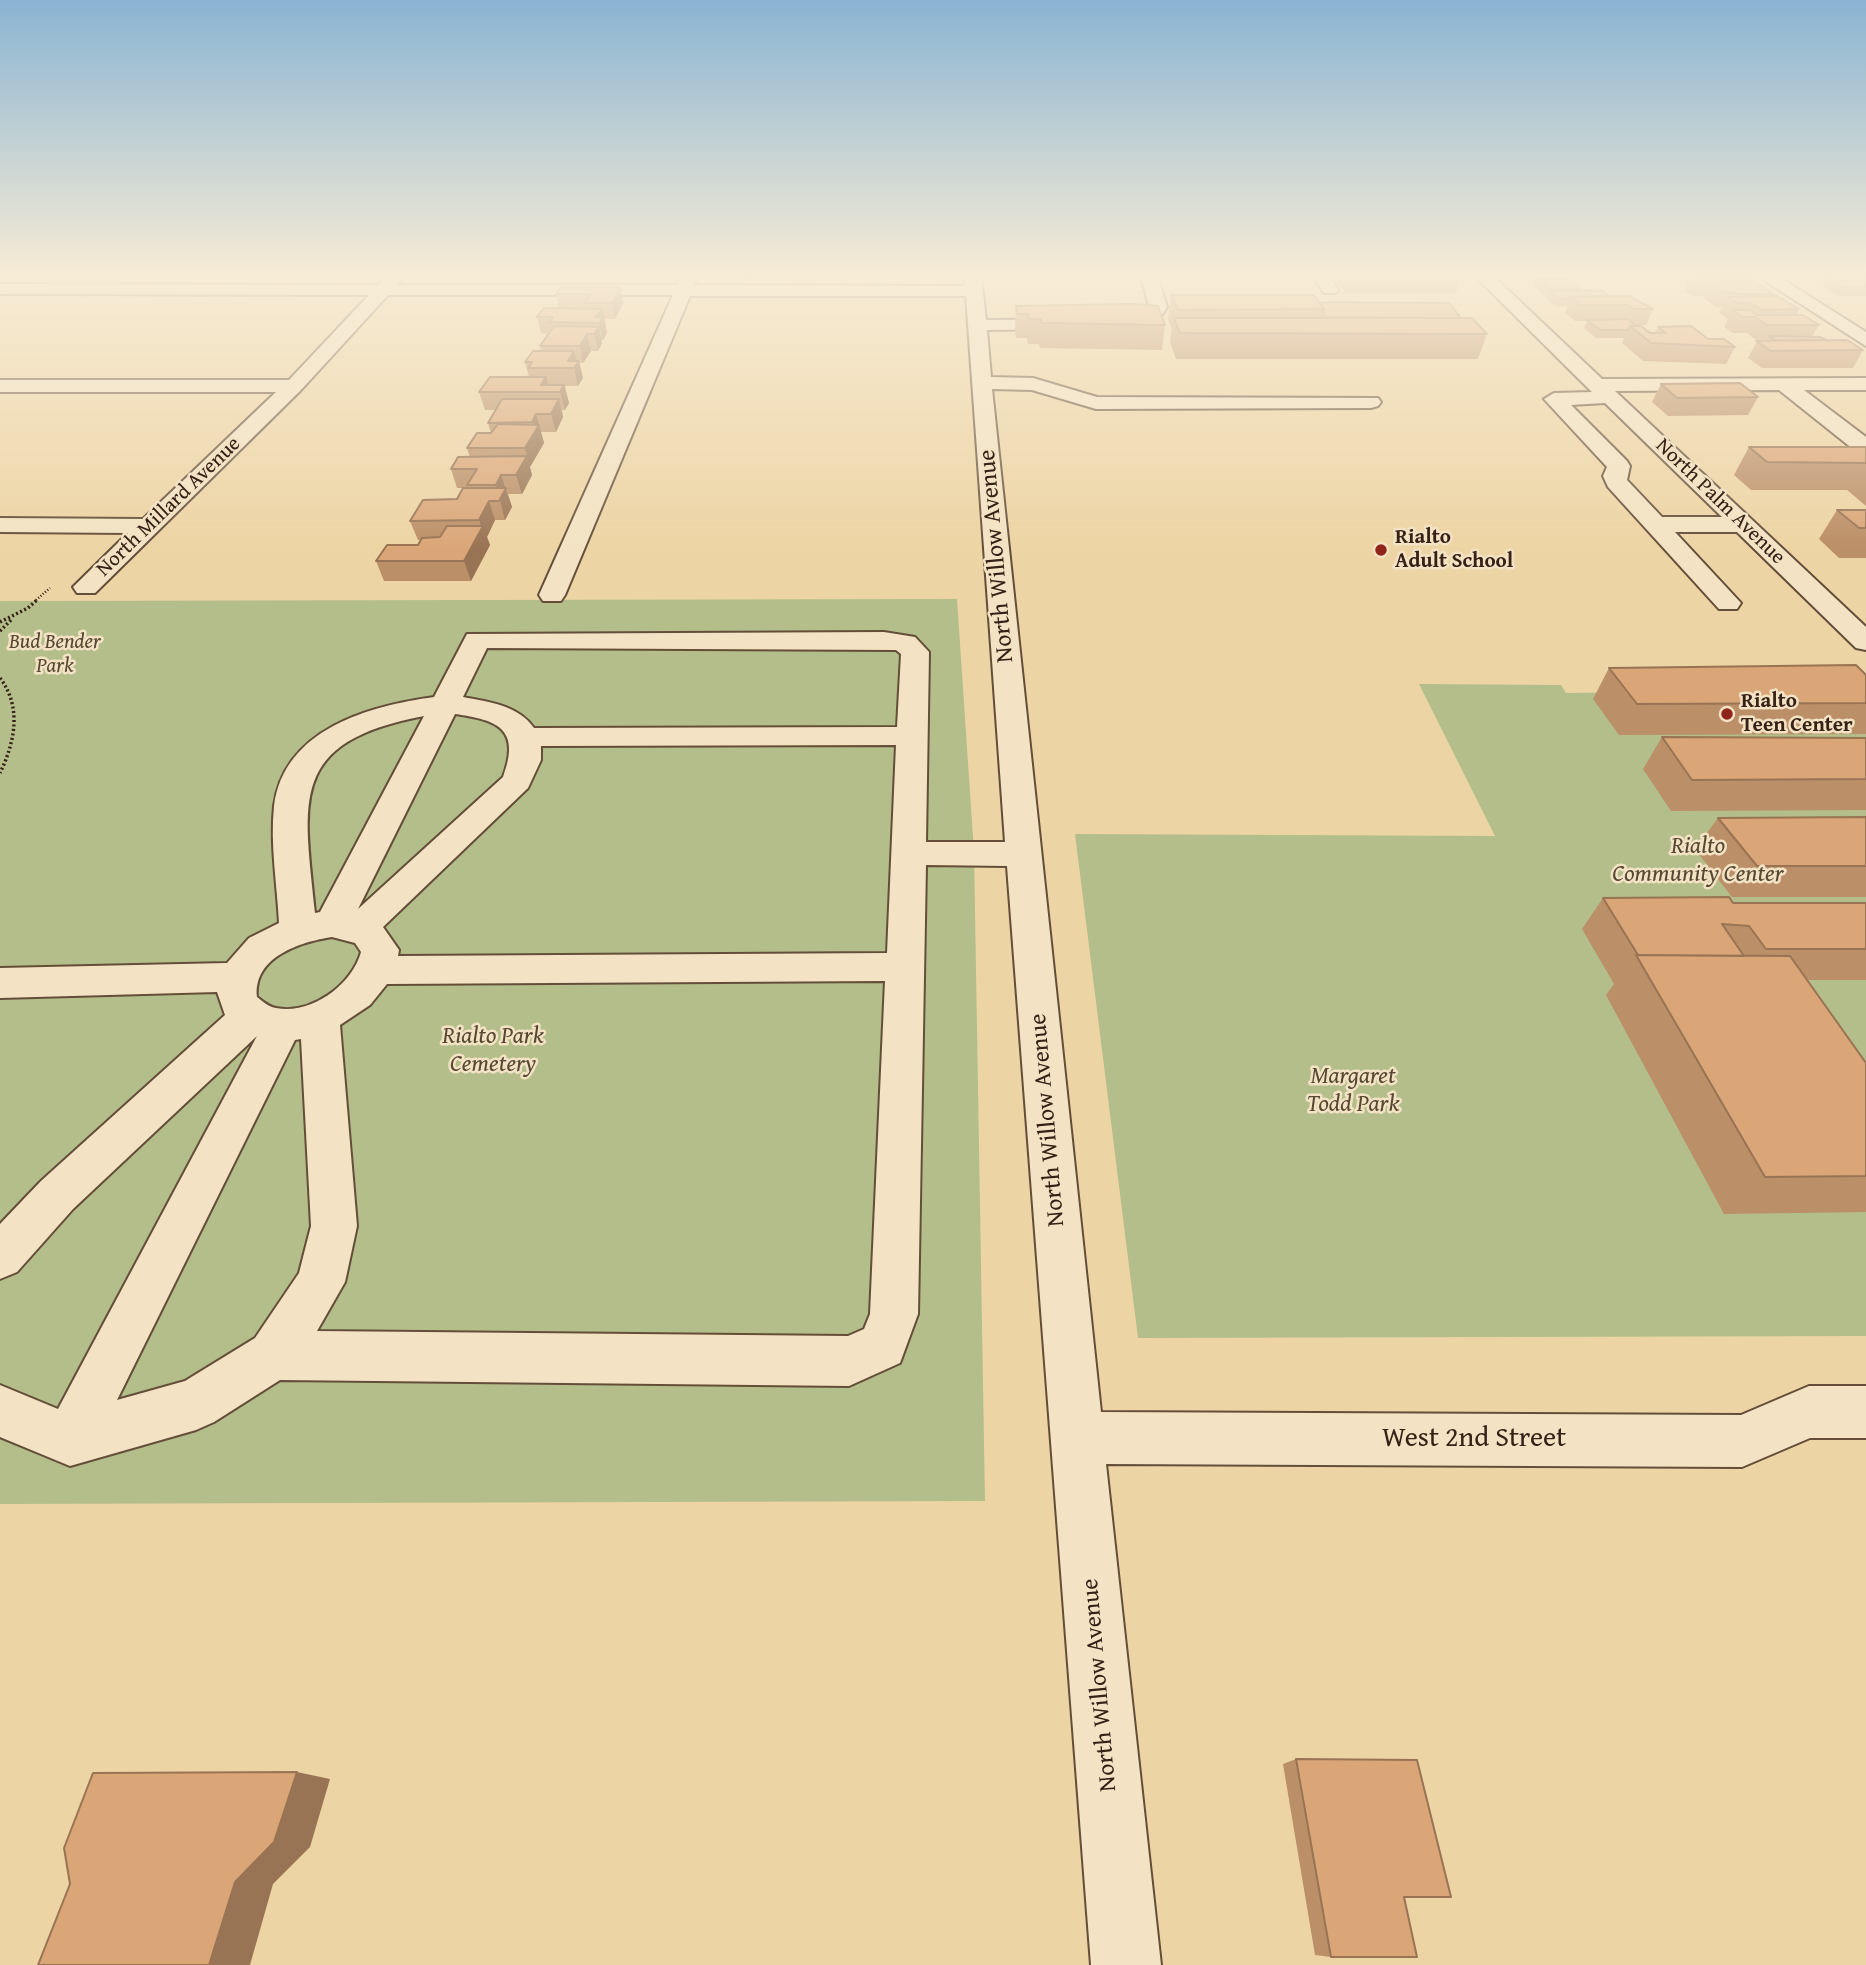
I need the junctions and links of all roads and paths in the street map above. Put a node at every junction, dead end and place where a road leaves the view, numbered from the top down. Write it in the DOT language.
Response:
graph roads {
  1 [pos="312,367"];
  2 [pos="651,367"];
  3 [pos="981,367"];
  4 [pos="1579,367"];
  5 [pos="982,383"];
  6 [pos="1783,384"];
  7 [pos="1866,384"];
  8 [pos="0,386"];
  9 [pos="294,386"];
  10 [pos="1605,391"];
  11 [pos="1371,402"];
  12 [pos="1866,448"];
  13 [pos="1656,524"];
  14 [pos="0,525"];
  15 [pos="1744,525"];
  16 [pos="148,526"];
  17 [pos="86,587"];
  18 [pos="552,595"];
  19 [pos="35,602"];
  20 [pos="1728,603"];
  21 [pos="16,615"];
  22 [pos="0,622"];
  23 [pos="0,631"];
  24 [pos="1866,642"];
  25 [pos="0,678"];
  26 [pos="445,704"];
  27 [pos="911,736"];
  28 [pos="525,737"];
  29 [pos="0,773"];
  30 [pos="907,853"];
  31 [pos="1024,854"];
  32 [pos="330,927"];
  33 [pos="903,967"];
  34 [pos="377,970"];
  35 [pos="0,983"];
  36 [pos="273,1008"];
  37 [pos="0,1257"];
  38 [pos="273,1355"];
  39 [pos="0,1410"];
  40 [pos="1866,1412"];
  41 [pos="1077,1438"];
  42 [pos="70,1440"];
  43 [pos="1126,1965"];
  1 -- 9 [label="street, North Millard Avenue"];
  2 -- 18 [label="street"];
  3 -- 5 [label="street, North Willow Avenue"];
  4 -- 10 [label="street, North Palm Avenue"];
  5 -- 11 [label="street"];
  5 -- 31 [label="street, North Willow Avenue"];
  6 -- 7 [label="street"];
  6 -- 10 [label="street"];
  6 -- 12 [label="street"];
  8 -- 9 [label="street"];
  9 -- 16 [label="street, North Millard Avenue"];
  10 -- 13 [label="street"];
  10 -- 15 [label="street, North Palm Avenue"];
  13 -- 15 [label="street"];
  13 -- 20 [label="street"];
  14 -- 16 [label="street"];
  15 -- 24 [label="street, North Palm Avenue"];
  16 -- 17 [label="street, North Millard Avenue"];
  19 -- 21 [label="path"];
  21 -- 22 [label="path"];
  21 -- 23 [label="path"];
  25 -- 29 [label="path"];
  26 -- 27 [label="street"];
  26 -- 28 [label="street"];
  26 -- 32 [label="street"];
  26 -- 32 [label="street"];
  27 -- 28 [label="street"];
  27 -- 30 [label="street"];
  28 -- 32 [label="street"];
  30 -- 31 [label="street"];
  30 -- 33 [label="street"];
  31 -- 41 [label="street, North Willow Avenue"];
  32 -- 34 [label="street"];
  32 -- 36 [label="street"];
  33 -- 34 [label="street"];
  33 -- 38 [label="street"];
  34 -- 36 [label="street"];
  35 -- 36 [label="street"];
  36 -- 37 [label="street"];
  36 -- 38 [label="street"];
  36 -- 42 [label="street"];
  38 -- 42 [label="street"];
  39 -- 42 [label="street"];
  40 -- 41 [label="street, West 2nd Street"];
  41 -- 43 [label="street, North Willow Avenue"];
}
